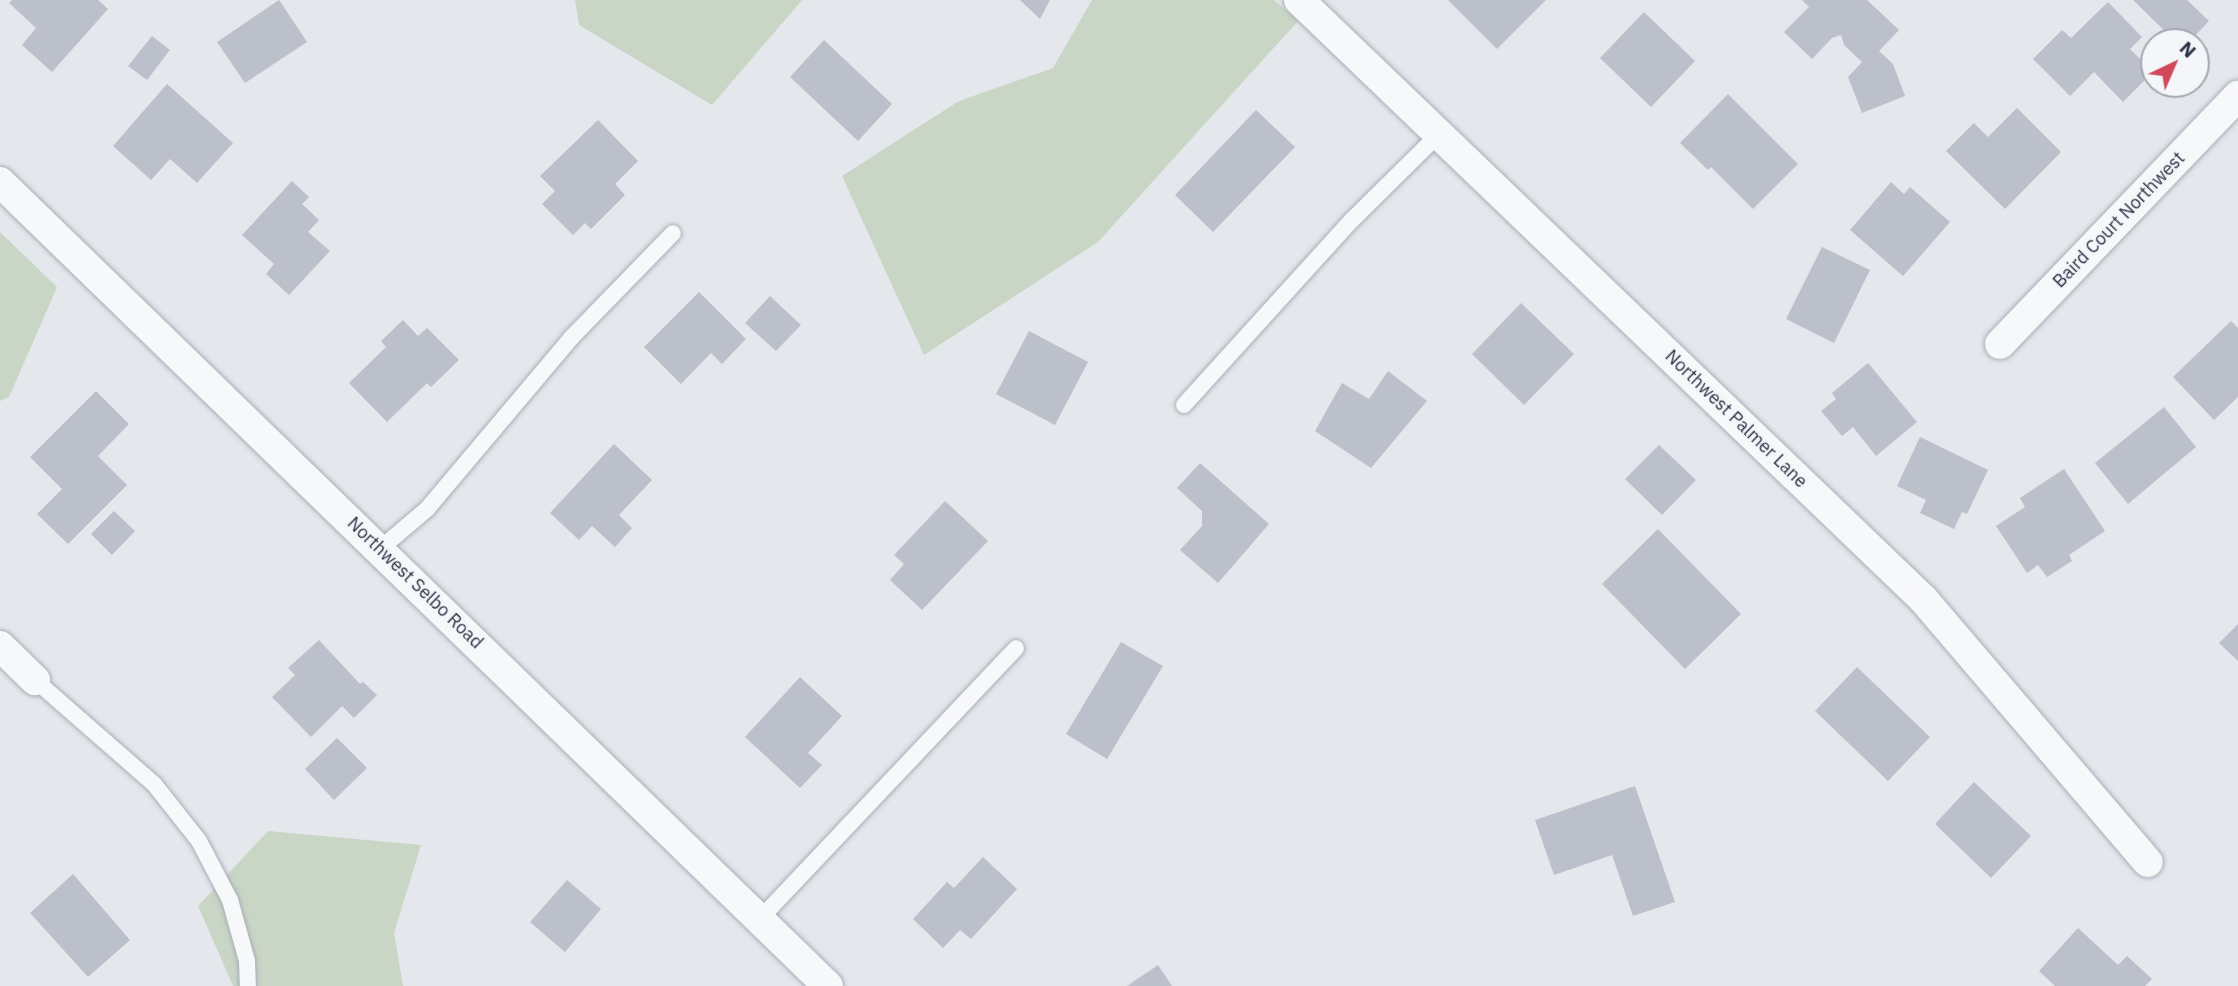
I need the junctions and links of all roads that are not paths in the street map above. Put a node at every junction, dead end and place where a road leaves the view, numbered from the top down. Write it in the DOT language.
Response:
graph roads {
  1 [pos="1310,4"];
  2 [pos="2238,96"];
  3 [pos="1440,134"];
  4 [pos="0,182"];
  5 [pos="673,233"];
  6 [pos="2000,344"];
  7 [pos="1184,405"];
  8 [pos="380,549"];
  9 [pos="0,646"];
  10 [pos="1016,648"];
  11 [pos="35,680"];
  12 [pos="2148,862"];
  13 [pos="760,919"];
  14 [pos="248,986"];
  15 [pos="828,986"];
  1 -- 3 [label="street, Northwest Palmer Lane"];
  2 -- 6 [label="street, Baird Court Northwest"];
  3 -- 7 [label="lane"];
  3 -- 12 [label="street, Northwest Palmer Lane"];
  4 -- 8 [label="street, Northwest Selbo Road"];
  5 -- 8 [label="lane"];
  8 -- 13 [label="street, Northwest Selbo Road"];
  9 -- 11 [label="street"];
  10 -- 13 [label="lane"];
  11 -- 14 [label="lane"];
  13 -- 15 [label="street, Northwest Selbo Road"];
}
